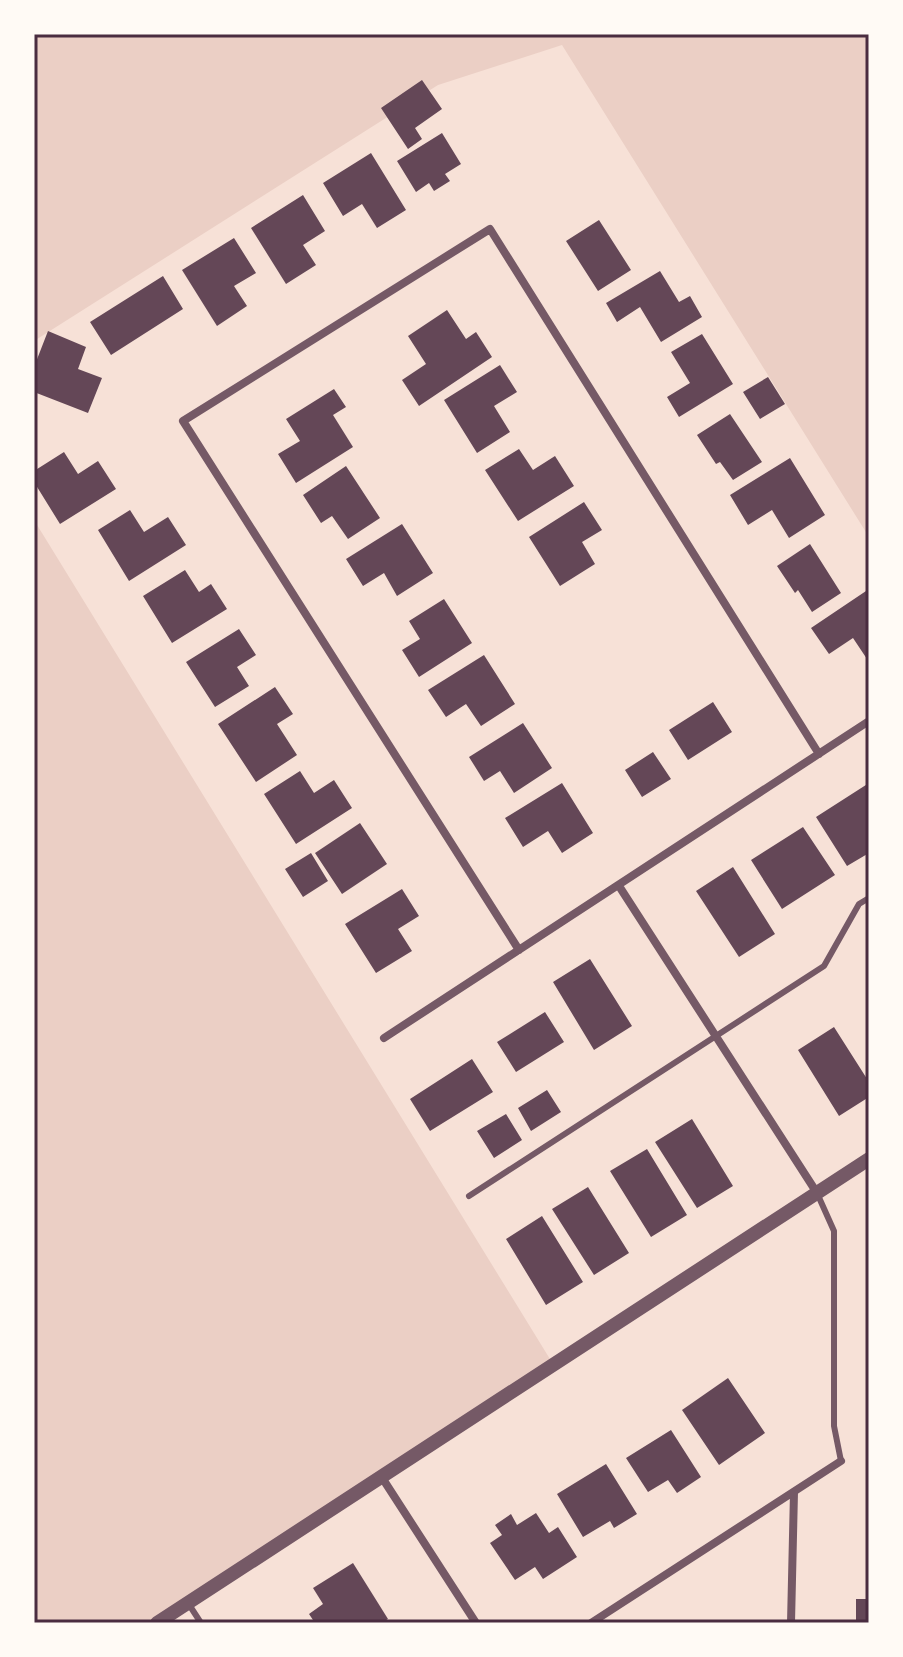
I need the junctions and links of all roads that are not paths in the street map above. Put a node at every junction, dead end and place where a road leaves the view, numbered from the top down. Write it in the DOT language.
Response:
graph roads {
  1 [pos="869,721"];
  2 [pos="819,754"];
  3 [pos="619,886"];
  4 [pos="869,898"];
  5 [pos="519,950"];
  6 [pos="716,1036"];
  7 [pos="384,1038"];
  8 [pos="869,1159"];
  9 [pos="817,1193"];
  10 [pos="469,1196"];
  11 [pos="841,1461"];
  12 [pos="381,1476"];
  13 [pos="794,1492"];
  14 [pos="188,1603"];
  15 [pos="157,1623"];
  16 [pos="201,1623"];
  17 [pos="476,1623"];
  18 [pos="591,1623"];
  19 [pos="791,1623"];
  1 -- 2 [label="street"];
  2 -- 3 [label="street"];
  2 -- 5 [label="street"];
  3 -- 5 [label="street"];
  3 -- 6 [label="street"];
  4 -- 6 [label="lane"];
  5 -- 7 [label="street"];
  6 -- 9 [label="street"];
  6 -- 10 [label="lane"];
  8 -- 9 [label="street"];
  9 -- 11 [label="lane"];
  9 -- 12 [label="street"];
  11 -- 13 [label="street"];
  12 -- 14 [label="street"];
  12 -- 17 [label="street"];
  13 -- 18 [label="street"];
  13 -- 19 [label="street"];
  14 -- 15 [label="street"];
  14 -- 16 [label="lane"];
}
